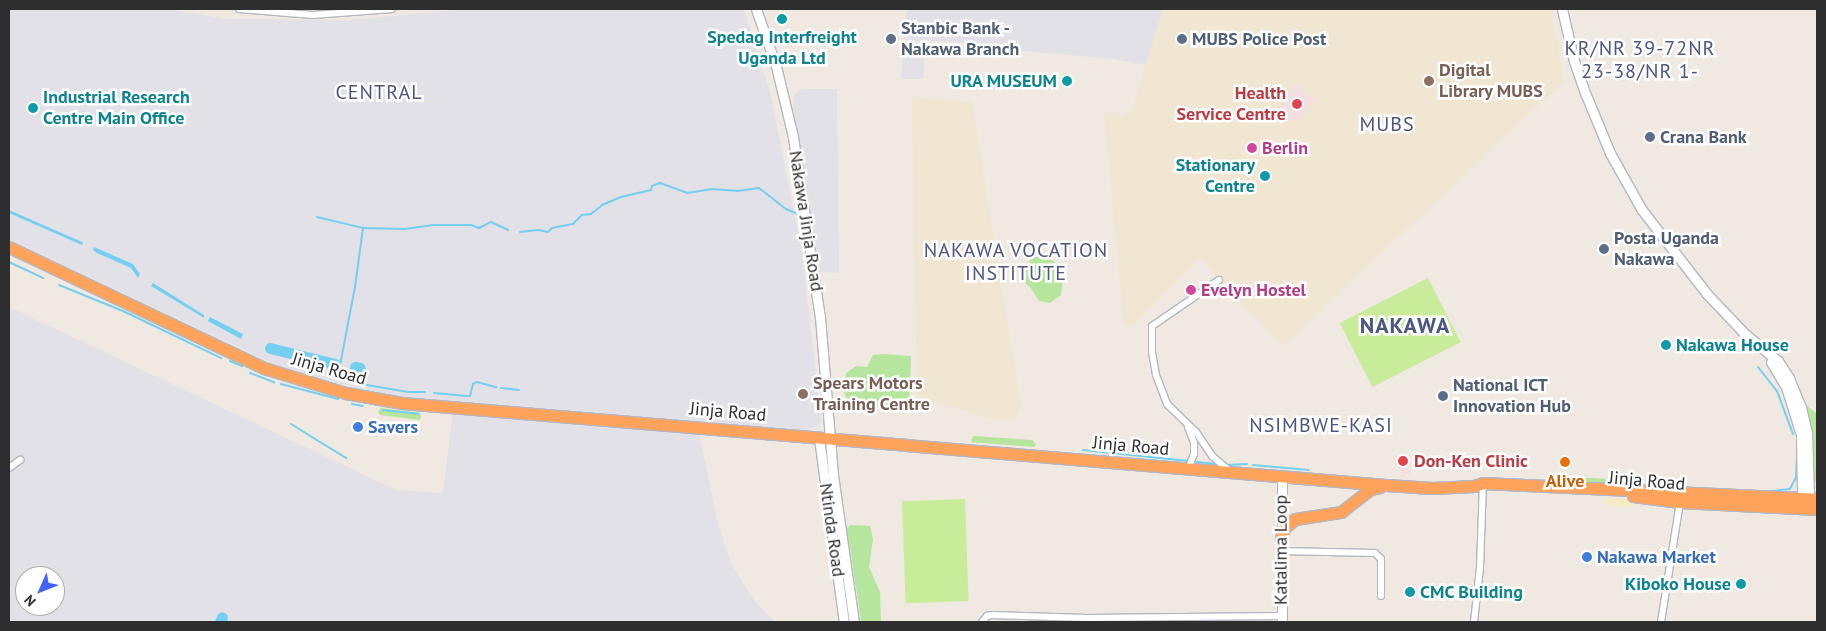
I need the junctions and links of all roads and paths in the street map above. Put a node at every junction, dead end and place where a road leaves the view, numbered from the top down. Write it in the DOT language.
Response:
graph roads {
  1 [pos="239,9"];
  2 [pos="392,9"];
  3 [pos="756,9"];
  4 [pos="1562,9"];
  5 [pos="9,248"];
  6 [pos="1219,280"];
  7 [pos="1188,426"];
  8 [pos="825,438"];
  9 [pos="20,460"];
  10 [pos="9,468"];
  11 [pos="1188,469"];
  12 [pos="1232,472"];
  13 [pos="1282,477"];
  14 [pos="1386,485"];
  15 [pos="1480,486"];
  16 [pos="1810,500"];
  17 [pos="1680,502"];
  18 [pos="1793,508"];
  19 [pos="1281,538"];
  20 [pos="1280,552"];
  21 [pos="1381,596"];
  22 [pos="1281,619"];
  23 [pos="1086,620"];
  24 [pos="844,622"];
  25 [pos="854,622"];
  26 [pos="982,622"];
  27 [pos="1474,622"];
  28 [pos="1661,622"];
  1 -- 2 [label="street"];
  3 -- 8 [label="main road, Nakawa Jinja Road"];
  4 -- 16 [label="main road"];
  5 -- 8 [label="highway, Jinja Road"];
  6 -- 7 [label="street"];
  7 -- 11 [label="street"];
  7 -- 12 [label="street"];
  8 -- 11 [label="highway, Jinja Road"];
  8 -- 24 [label="main road, Ntinda Road"];
  8 -- 25 [label="main road, Ntinda Road"];
  9 -- 10 [label="street"];
  11 -- 12 [label="highway, Jinja Road"];
  12 -- 13 [label="highway, Jinja Road"];
  13 -- 14 [label="highway, Jinja Road"];
  13 -- 19 [label="main road, Katalima Loop"];
  14 -- 15 [label="highway, Jinja Road"];
  14 -- 19 [label="highway"];
  15 -- 16 [label="highway, Jinja Road"];
  15 -- 17 [label="highway, Jinja Road"];
  15 -- 27 [label="street"];
  16 -- 18 [label="highway, Jinja Road"];
  16 -- 18 [label="main road"];
  17 -- 18 [label="highway, Jinja Road"];
  17 -- 28 [label="street"];
  19 -- 20 [label="main road, Katalima Loop"];
  20 -- 21 [label="street"];
  20 -- 22 [label="main road, Katalima Loop"];
  22 -- 23 [label="street"];
  23 -- 26 [label="street"];
}
